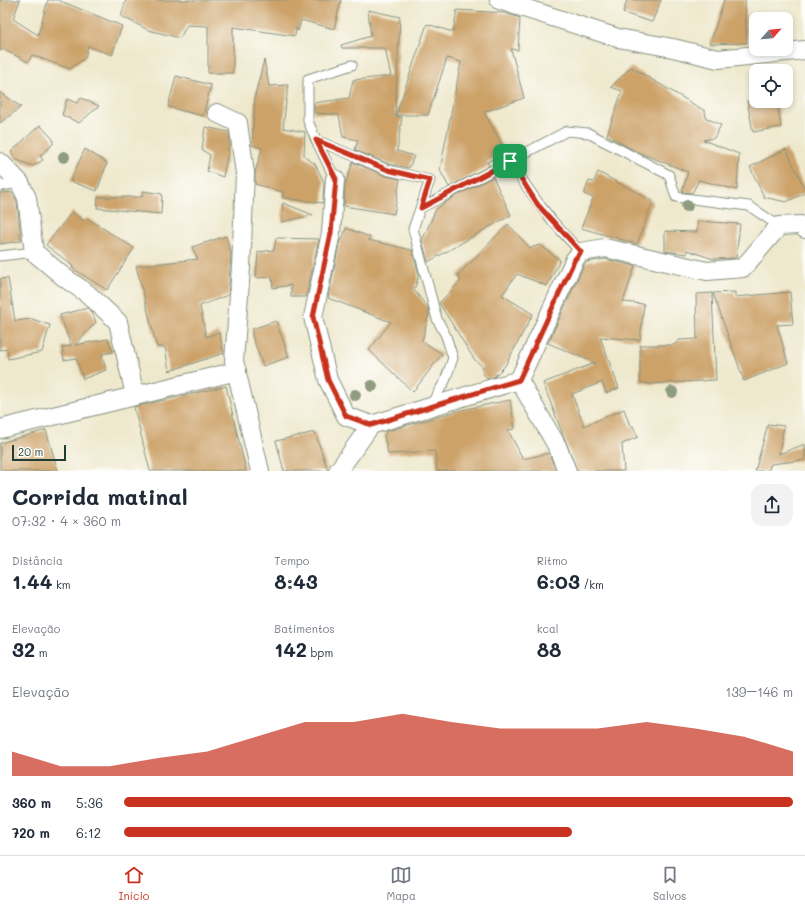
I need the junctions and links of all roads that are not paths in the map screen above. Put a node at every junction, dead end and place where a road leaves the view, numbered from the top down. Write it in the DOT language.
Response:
graph roads {
  1 [pos="499,0"];
  2 [pos="805,50"];
  3 [pos="352,65"];
  4 [pos="217,113"];
  5 [pos="316,140"];
  6 [pos="510,161"];
  7 [pos="0,162"];
  8 [pos="336,179"];
  9 [pos="20,183"];
  10 [pos="0,186"];
  11 [pos="421,208"];
  12 [pos="779,226"];
  13 [pos="805,229"];
  14 [pos="34,252"];
  15 [pos="581,252"];
  16 [pos="0,256"];
  17 [pos="237,370"];
  18 [pos="519,380"];
  19 [pos="135,396"];
  20 [pos="430,407"];
  21 [pos="371,425"];
  22 [pos="0,428"];
  23 [pos="260,471"];
  24 [pos="338,471"];
  25 [pos="567,471"];
  1 -- 2 [label="street"];
  3 -- 5 [label="lane"];
  4 -- 17 [label="street"];
  5 -- 8 [label="lane"];
  5 -- 11 [label="lane"];
  6 -- 11 [label="lane"];
  6 -- 12 [label="lane"];
  6 -- 15 [label="lane"];
  7 -- 9 [label="street"];
  8 -- 21 [label="street"];
  9 -- 10 [label="lane"];
  9 -- 14 [label="street"];
  11 -- 20 [label="lane"];
  12 -- 13 [label="street"];
  12 -- 15 [label="street"];
  14 -- 16 [label="lane"];
  14 -- 19 [label="street"];
  15 -- 18 [label="street"];
  17 -- 19 [label="street"];
  17 -- 23 [label="street"];
  18 -- 20 [label="street"];
  18 -- 25 [label="street"];
  19 -- 22 [label="street"];
  20 -- 21 [label="street"];
  21 -- 24 [label="street"];
}
